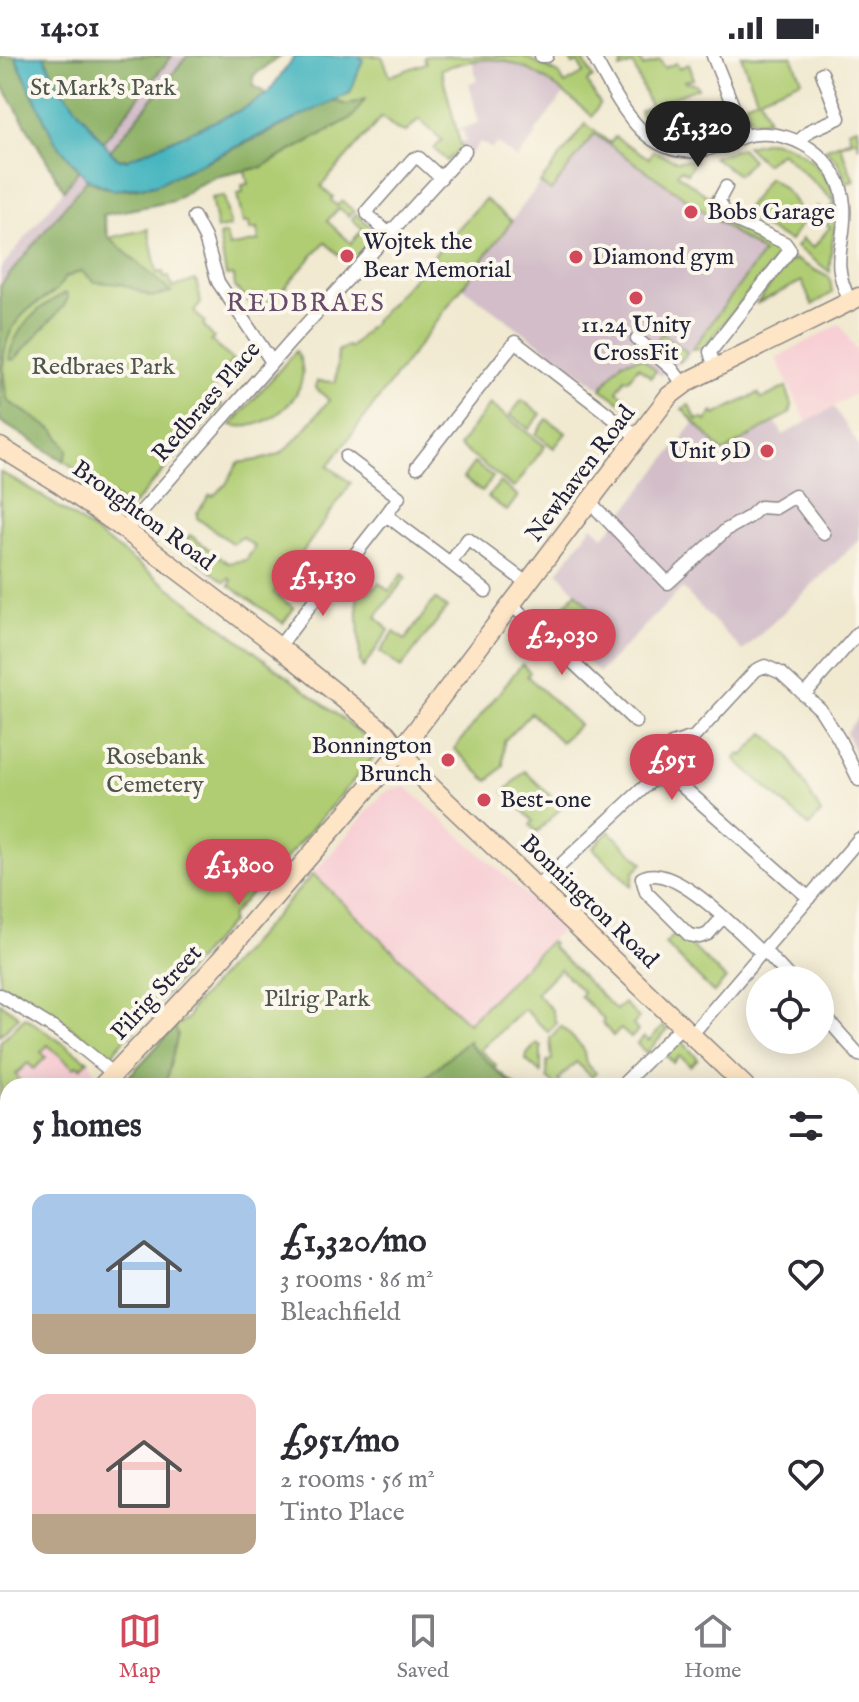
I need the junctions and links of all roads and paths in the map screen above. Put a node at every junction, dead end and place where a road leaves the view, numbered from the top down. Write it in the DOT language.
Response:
graph roads {
  1 [pos="541,56"];
  2 [pos="547,56"];
  3 [pos="593,56"];
  4 [pos="713,56"];
  5 [pos="822,73"];
  6 [pos="745,136"];
  7 [pos="799,141"];
  8 [pos="465,151"];
  9 [pos="441,178"];
  10 [pos="726,187"];
  11 [pos="194,217"];
  12 [pos="389,234"];
  13 [pos="855,299"];
  14 [pos="637,339"];
  15 [pos="272,362"];
  16 [pos="715,369"];
  17 [pos="684,385"];
  18 [pos="639,438"];
  19 [pos="0,447"];
  20 [pos="346,457"];
  21 [pos="417,467"];
  22 [pos="590,502"];
  23 [pos="386,515"];
  24 [pos="125,530"];
  25 [pos="824,534"];
  26 [pos="353,557"];
  27 [pos="450,563"];
  28 [pos="339,567"];
  29 [pos="528,584"];
  30 [pos="486,591"];
  31 [pos="512,605"];
  32 [pos="859,632"];
  33 [pos="279,647"];
  34 [pos="804,695"];
  35 [pos="636,722"];
  36 [pos="401,750"];
  37 [pos="665,776"];
  38 [pos="859,780"];
  39 [pos="859,839"];
  40 [pos="538,886"];
  41 [pos="809,898"];
  42 [pos="723,917"];
  43 [pos="763,952"];
  44 [pos="778,966"];
  45 [pos="0,995"];
  46 [pos="834,1027"];
  47 [pos="687,1030"];
  48 [pos="859,1055"];
  49 [pos="106,1078"];
  50 [pos="110,1078"];
  51 [pos="630,1078"];
  52 [pos="737,1078"];
  1 -- 2 [label="street"];
  3 -- 6 [label="street"];
  4 -- 6 [label="street"];
  5 -- 7 [label="street"];
  6 -- 7 [label="street"];
  7 -- 13 [label="street"];
  8 -- 9 [label="street, Redbraes Place"];
  9 -- 12 [label="street, Redbraes Place"];
  9 -- 12 [label="street"];
  10 -- 16 [label="street"];
  11 -- 15 [label="street"];
  12 -- 15 [label="street, Redbraes Place"];
  13 -- 16 [label="street, Newhaven Road"];
  14 -- 17 [label="street"];
  15 -- 24 [label="street, Redbraes Place"];
  16 -- 17 [label="street, Newhaven Road"];
  17 -- 18 [label="street, Newhaven Road"];
  18 -- 21 [label="street"];
  18 -- 22 [label="street, Newhaven Road"];
  19 -- 24 [label="street, Broughton Road"];
  20 -- 23 [label="street"];
  22 -- 25 [label="street"];
  22 -- 29 [label="street, Newhaven Road"];
  23 -- 26 [label="street"];
  23 -- 27 [label="street"];
  24 -- 33 [label="street, Broughton Road"];
  27 -- 29 [label="street"];
  27 -- 30 [label="street"];
  28 -- 33 [label="street"];
  29 -- 31 [label="street, Newhaven Road"];
  31 -- 35 [label="street"];
  31 -- 36 [label="street, Newhaven Road"];
  32 -- 34 [label="street"];
  33 -- 36 [label="street, Broughton Road"];
  34 -- 37 [label="street"];
  34 -- 38 [label="street"];
  36 -- 40 [label="street, Bonnington Road"];
  36 -- 50 [label="street, Pilrig Street"];
  37 -- 40 [label="street"];
  37 -- 41 [label="street"];
  39 -- 41 [label="street"];
  40 -- 47 [label="street, Bonnington Road"];
  41 -- 43 [label="street"];
  42 -- 42 [label="street"];
  42 -- 43 [label="street"];
  43 -- 44 [label="street"];
  43 -- 47 [label="street"];
  45 -- 49 [label="street"];
  46 -- 48 [label="street"];
  47 -- 51 [label="street"];
  47 -- 52 [label="street, Bonnington Road"];
}
